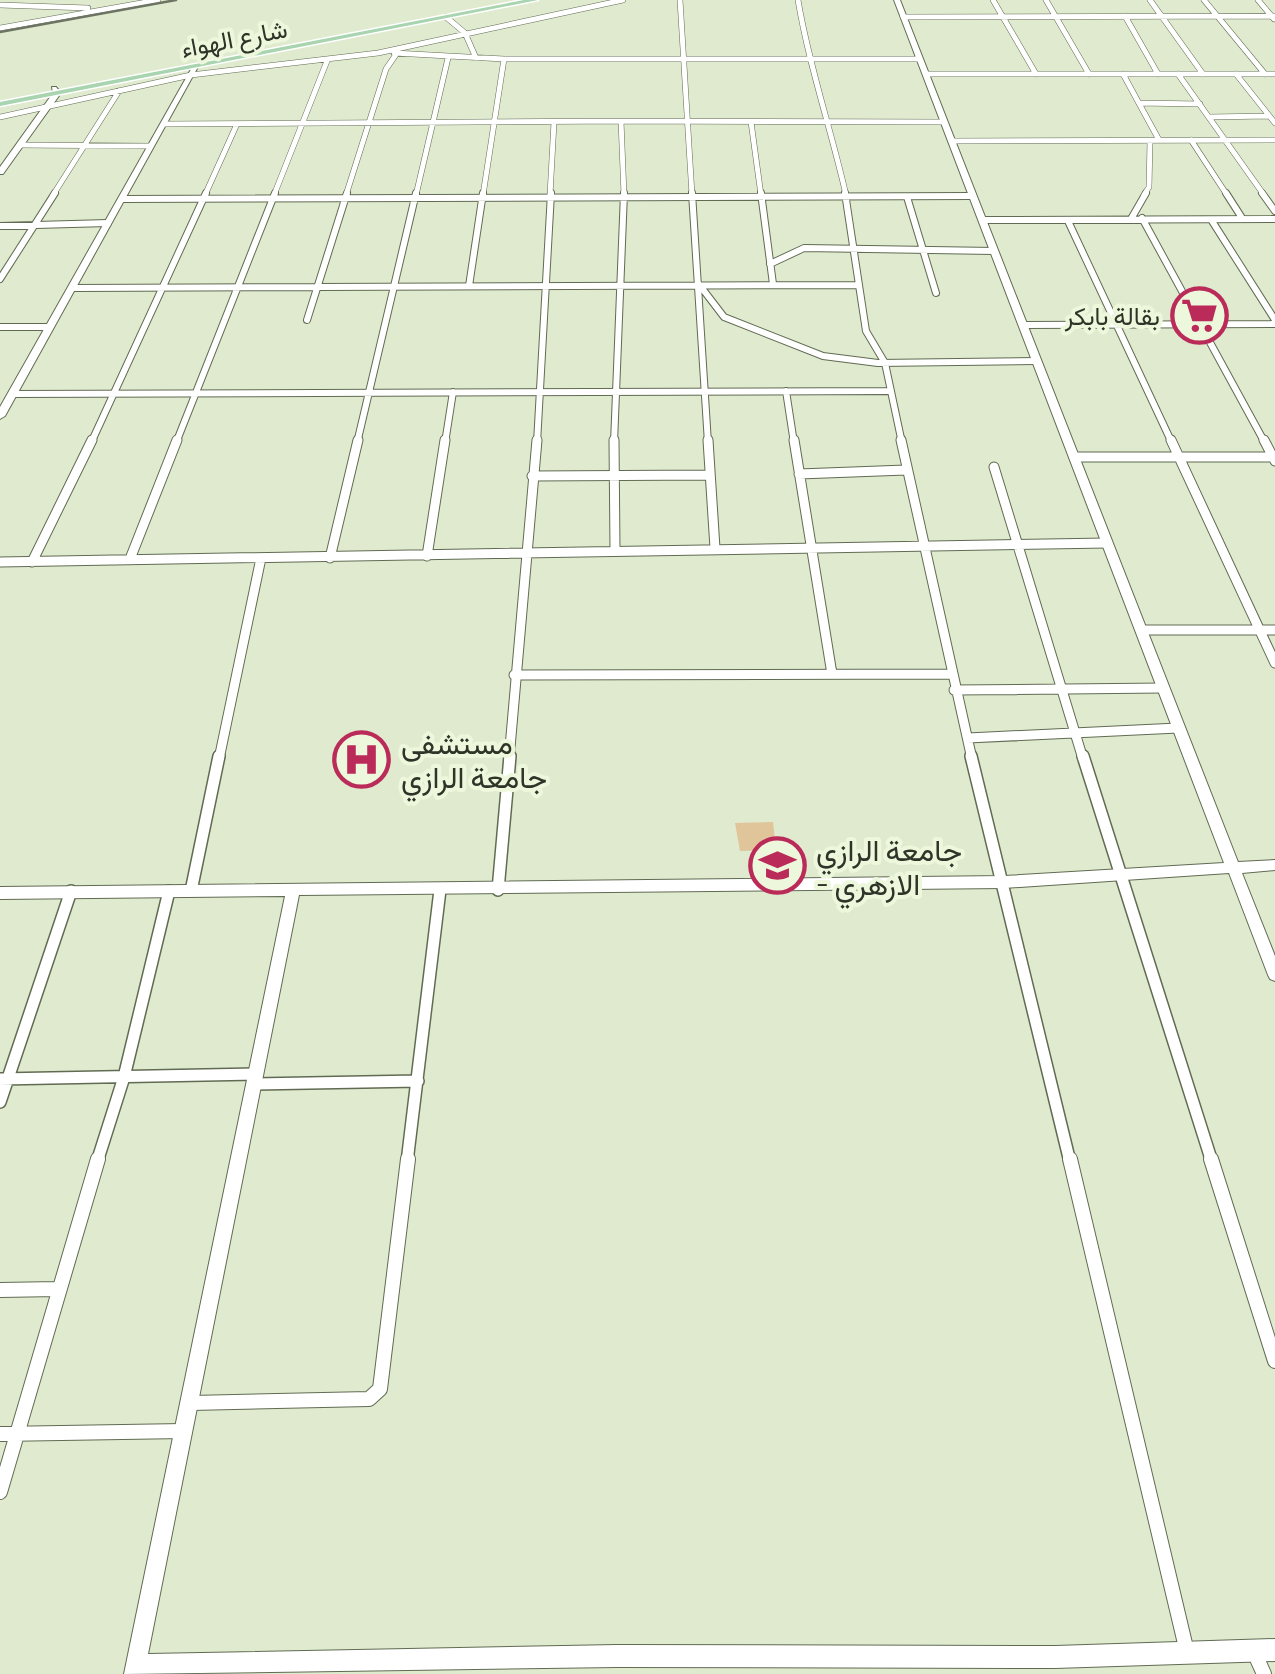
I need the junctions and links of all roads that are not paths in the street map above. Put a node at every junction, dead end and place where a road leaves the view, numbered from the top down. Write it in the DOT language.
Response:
graph roads {
  1 [pos="58,0"];
  2 [pos="110,0"];
  3 [pos="158,0"];
  4 [pos="510,0"];
  5 [pos="535,0"];
  6 [pos="623,0"];
  7 [pos="680,0"];
  8 [pos="798,0"];
  9 [pos="897,0"];
  10 [pos="993,0"];
  11 [pos="1046,0"];
  12 [pos="1150,0"];
  13 [pos="1204,0"];
  14 [pos="1258,0"];
  15 [pos="0,5"];
  16 [pos="51,5"];
  17 [pos="98,10"];
  18 [pos="903,16"];
  19 [pos="1002,16"];
  20 [pos="1055,16"];
  21 [pos="1125,16"];
  22 [pos="1161,16"];
  23 [pos="1216,16"];
  24 [pos="446,17"];
  25 [pos="1274,17"];
  26 [pos="0,28"];
  27 [pos="465,33"];
  28 [pos="378,53"];
  29 [pos="397,53"];
  30 [pos="448,58"];
  31 [pos="476,58"];
  32 [pos="684,58"];
  33 [pos="808,58"];
  34 [pos="504,59"];
  35 [pos="919,59"];
  36 [pos="327,61"];
  37 [pos="193,70"];
  38 [pos="926,74"];
  39 [pos="1036,74"];
  40 [pos="1088,74"];
  41 [pos="1123,74"];
  42 [pos="1158,74"];
  43 [pos="1178,74"];
  44 [pos="1203,74"];
  45 [pos="1236,74"];
  46 [pos="1264,74"];
  47 [pos="1275,74"];
  48 [pos="55,91"];
  49 [pos="120,91"];
  50 [pos="0,101"];
  51 [pos="1139,103"];
  52 [pos="1200,104"];
  53 [pos="47,107"];
  54 [pos="1270,116"];
  55 [pos="1209,117"];
  56 [pos="0,118"];
  57 [pos="370,120"];
  58 [pos="689,121"];
  59 [pos="302,122"];
  60 [pos="495,122"];
  61 [pos="554,122"];
  62 [pos="621,122"];
  63 [pos="751,122"];
  64 [pos="830,122"];
  65 [pos="944,122"];
  66 [pos="432,123"];
  67 [pos="1275,123"];
  68 [pos="164,124"];
  69 [pos="237,124"];
  70 [pos="1150,140"];
  71 [pos="1159,140"];
  72 [pos="1190,140"];
  73 [pos="1225,140"];
  74 [pos="1275,140"];
  75 [pos="951,141"];
  76 [pos="19,145"];
  77 [pos="86,145"];
  78 [pos="151,146"];
  79 [pos="0,172"];
  80 [pos="346,196"];
  81 [pos="415,196"];
  82 [pos="480,196"];
  83 [pos="552,196"];
  84 [pos="973,196"];
  85 [pos="273,197"];
  86 [pos="762,197"];
  87 [pos="846,197"];
  88 [pos="906,197"];
  89 [pos="204,198"];
  90 [pos="621,198"];
  91 [pos="693,198"];
  92 [pos="122,199"];
  93 [pos="1275,210"];
  94 [pos="1142,218"];
  95 [pos="1242,218"];
  96 [pos="1275,218"];
  97 [pos="1131,219"];
  98 [pos="982,220"];
  99 [pos="1068,220"];
  100 [pos="1212,221"];
  101 [pos="108,224"];
  102 [pos="35,225"];
  103 [pos="0,226"];
  104 [pos="924,250"];
  105 [pos="994,250"];
  106 [pos="853,251"];
  107 [pos="770,264"];
  108 [pos="0,279"];
  109 [pos="319,284"];
  110 [pos="394,284"];
  111 [pos="546,284"];
  112 [pos="618,284"];
  113 [pos="698,284"];
  114 [pos="773,284"];
  115 [pos="857,285"];
  116 [pos="238,286"];
  117 [pos="469,286"];
  118 [pos="164,287"];
  119 [pos="72,288"];
  120 [pos="936,292"];
  121 [pos="307,320"];
  122 [pos="1275,322"];
  123 [pos="1117,324"];
  124 [pos="1200,324"];
  125 [pos="1023,325"];
  126 [pos="0,327"];
  127 [pos="50,327"];
  128 [pos="1037,361"];
  129 [pos="885,364"];
  130 [pos="705,391"];
  131 [pos="786,391"];
  132 [pos="888,391"];
  133 [pos="369,392"];
  134 [pos="453,392"];
  135 [pos="540,392"];
  136 [pos="615,392"];
  137 [pos="199,393"];
  138 [pos="12,394"];
  139 [pos="115,394"];
  140 [pos="0,416"];
  141 [pos="1074,457"];
  142 [pos="1178,457"];
  143 [pos="1274,458"];
  144 [pos="994,467"];
  145 [pos="906,470"];
  146 [pos="800,474"];
  147 [pos="532,476"];
  148 [pos="613,476"];
  149 [pos="710,476"];
  150 [pos="1107,543"];
  151 [pos="1015,544"];
  152 [pos="926,545"];
  153 [pos="813,547"];
  154 [pos="715,548"];
  155 [pos="615,550"];
  156 [pos="524,554"];
  157 [pos="427,556"];
  158 [pos="261,558"];
  159 [pos="330,558"];
  160 [pos="130,559"];
  161 [pos="0,562"];
  162 [pos="32,562"];
  163 [pos="1141,630"];
  164 [pos="1260,630"];
  165 [pos="1275,630"];
  166 [pos="1275,663"];
  167 [pos="514,674"];
  168 [pos="832,674"];
  169 [pos="951,674"];
  170 [pos="1164,688"];
  171 [pos="954,690"];
  172 [pos="1062,690"];
  173 [pos="1178,728"];
  174 [pos="1074,732"];
  175 [pos="968,738"];
  176 [pos="1275,865"];
  177 [pos="1233,866"];
  178 [pos="1120,877"];
  179 [pos="1004,882"];
  180 [pos="293,890"];
  181 [pos="440,890"];
  182 [pos="498,890"];
  183 [pos="169,891"];
  184 [pos="191,891"];
  185 [pos="0,892"];
  186 [pos="71,892"];
  187 [pos="1275,974"];
  188 [pos="124,1077"];
  189 [pos="4,1079"];
  190 [pos="256,1079"];
  191 [pos="418,1081"];
  192 [pos="0,1102"];
  193 [pos="57,1288"];
  194 [pos="0,1290"];
  195 [pos="1275,1361"];
  196 [pos="191,1403"];
  197 [pos="186,1432"];
  198 [pos="8,1434"];
  199 [pos="0,1492"];
  200 [pos="1264,1650"];
  201 [pos="1188,1653"];
  202 [pos="618,1665"];
  203 [pos="948,1665"];
  204 [pos="516,1666"];
  205 [pos="837,1666"];
  206 [pos="352,1667"];
  207 [pos="135,1669"];
  208 [pos="1264,1674"];
  1 -- 16 [label="street"];
  2 -- 17 [label="street"];
  3 -- 17 [label="street"];
  4 -- 48 [label="main road, شارع الهواء"];
  5 -- 24 [label="main road, شارع الهواء"];
  6 -- 27 [label="street"];
  7 -- 32 [label="street"];
  8 -- 33 [label="street"];
  9 -- 18 [label="street"];
  10 -- 19 [label="street"];
  11 -- 20 [label="street"];
  12 -- 22 [label="street"];
  13 -- 23 [label="street"];
  14 -- 25 [label="street"];
  15 -- 16 [label="street"];
  16 -- 17 [label="street"];
  17 -- 26 [label="street"];
  18 -- 19 [label="street"];
  18 -- 35 [label="street"];
  19 -- 20 [label="street"];
  19 -- 39 [label="street"];
  20 -- 21 [label="street"];
  20 -- 40 [label="street"];
  21 -- 22 [label="street"];
  21 -- 42 [label="street"];
  22 -- 23 [label="street"];
  22 -- 44 [label="street"];
  23 -- 25 [label="street"];
  23 -- 46 [label="street"];
  24 -- 27 [label="street"];
  24 -- 37 [label="main road, شارع الهواء"];
  27 -- 28 [label="street"];
  27 -- 31 [label="street"];
  28 -- 29 [label="street"];
  28 -- 36 [label="street"];
  29 -- 30 [label="street"];
  29 -- 57 [label="street"];
  30 -- 31 [label="street"];
  30 -- 66 [label="street"];
  31 -- 34 [label="street"];
  32 -- 33 [label="street"];
  32 -- 34 [label="street"];
  32 -- 58 [label="street"];
  33 -- 35 [label="street"];
  33 -- 64 [label="street"];
  34 -- 60 [label="street"];
  35 -- 38 [label="street"];
  36 -- 37 [label="street"];
  36 -- 59 [label="street"];
  37 -- 48 [label="main road, شارع الهواء"];
  37 -- 49 [label="street"];
  37 -- 68 [label="street"];
  38 -- 39 [label="street"];
  38 -- 65 [label="street"];
  39 -- 40 [label="street"];
  40 -- 41 [label="street"];
  41 -- 42 [label="street"];
  41 -- 51 [label="street"];
  42 -- 43 [label="street"];
  43 -- 44 [label="street"];
  43 -- 52 [label="street"];
  44 -- 45 [label="street"];
  45 -- 46 [label="street"];
  45 -- 54 [label="street"];
  46 -- 47 [label="street"];
  48 -- 50 [label="main road, شارع الهواء"];
  48 -- 53 [label="street"];
  49 -- 53 [label="street"];
  49 -- 77 [label="street"];
  51 -- 52 [label="street"];
  51 -- 71 [label="street"];
  52 -- 55 [label="street"];
  53 -- 56 [label="street"];
  53 -- 76 [label="street"];
  54 -- 55 [label="street"];
  54 -- 67 [label="street"];
  55 -- 73 [label="street"];
  57 -- 59 [label="street"];
  57 -- 66 [label="street"];
  57 -- 80 [label="street"];
  58 -- 62 [label="street"];
  58 -- 63 [label="street"];
  58 -- 91 [label="street"];
  59 -- 69 [label="street"];
  59 -- 85 [label="street"];
  60 -- 61 [label="street"];
  60 -- 66 [label="street"];
  60 -- 82 [label="street"];
  61 -- 62 [label="street"];
  61 -- 83 [label="street"];
  62 -- 90 [label="street"];
  63 -- 64 [label="street"];
  63 -- 86 [label="street"];
  64 -- 65 [label="street"];
  64 -- 87 [label="street"];
  65 -- 75 [label="street"];
  66 -- 81 [label="street"];
  68 -- 69 [label="street"];
  68 -- 78 [label="street"];
  69 -- 89 [label="street"];
  70 -- 71 [label="street"];
  70 -- 75 [label="street"];
  70 -- 97 [label="street"];
  71 -- 72 [label="street"];
  72 -- 73 [label="street"];
  72 -- 95 [label="street"];
  73 -- 74 [label="street"];
  73 -- 93 [label="street"];
  75 -- 84 [label="street"];
  76 -- 77 [label="street"];
  76 -- 79 [label="street"];
  77 -- 78 [label="street"];
  77 -- 102 [label="street"];
  78 -- 92 [label="street"];
  80 -- 81 [label="street"];
  80 -- 85 [label="street"];
  80 -- 109 [label="street"];
  81 -- 82 [label="street"];
  81 -- 110 [label="street"];
  82 -- 83 [label="street"];
  82 -- 117 [label="street"];
  83 -- 90 [label="street"];
  83 -- 111 [label="street"];
  84 -- 88 [label="street"];
  84 -- 98 [label="street"];
  85 -- 89 [label="street"];
  85 -- 116 [label="street"];
  86 -- 87 [label="street"];
  86 -- 91 [label="street"];
  86 -- 107 [label="street"];
  87 -- 88 [label="street"];
  87 -- 106 [label="street"];
  88 -- 104 [label="street"];
  89 -- 92 [label="street"];
  89 -- 118 [label="street"];
  90 -- 91 [label="street"];
  90 -- 112 [label="street"];
  91 -- 113 [label="street"];
  92 -- 101 [label="street"];
  94 -- 97 [label="street"];
  94 -- 100 [label="street"];
  94 -- 124 [label="street"];
  95 -- 96 [label="street"];
  95 -- 100 [label="street"];
  97 -- 99 [label="street"];
  98 -- 99 [label="street"];
  98 -- 105 [label="street"];
  99 -- 123 [label="street"];
  100 -- 122 [label="street"];
  101 -- 102 [label="street"];
  101 -- 119 [label="street"];
  102 -- 103 [label="street"];
  102 -- 108 [label="street"];
  104 -- 105 [label="street"];
  104 -- 106 [label="street"];
  104 -- 120 [label="street"];
  105 -- 125 [label="street"];
  106 -- 107 [label="street"];
  106 -- 115 [label="street"];
  107 -- 114 [label="street"];
  109 -- 110 [label="street"];
  109 -- 116 [label="street"];
  109 -- 121 [label="street"];
  110 -- 117 [label="street"];
  110 -- 133 [label="street"];
  111 -- 112 [label="street"];
  111 -- 117 [label="street"];
  111 -- 135 [label="street"];
  112 -- 113 [label="street"];
  112 -- 136 [label="street"];
  113 -- 114 [label="street"];
  113 -- 129 [label="street"];
  113 -- 130 [label="street"];
  114 -- 115 [label="street"];
  115 -- 129 [label="street"];
  116 -- 118 [label="street"];
  116 -- 137 [label="street"];
  118 -- 119 [label="street"];
  118 -- 139 [label="street"];
  119 -- 127 [label="street"];
  122 -- 124 [label="street"];
  123 -- 124 [label="street"];
  123 -- 125 [label="street"];
  123 -- 142 [label="street"];
  124 -- 143 [label="street"];
  125 -- 128 [label="street"];
  126 -- 127 [label="street"];
  127 -- 138 [label="street"];
  128 -- 129 [label="street"];
  128 -- 141 [label="street"];
  129 -- 132 [label="street"];
  130 -- 131 [label="street"];
  130 -- 136 [label="street"];
  130 -- 149 [label="street"];
  131 -- 132 [label="street"];
  131 -- 146 [label="street"];
  132 -- 145 [label="street"];
  133 -- 134 [label="street"];
  133 -- 137 [label="street"];
  133 -- 159 [label="street"];
  134 -- 135 [label="street"];
  134 -- 157 [label="street"];
  135 -- 136 [label="street"];
  135 -- 147 [label="street"];
  136 -- 148 [label="street"];
  137 -- 139 [label="street"];
  137 -- 160 [label="street"];
  138 -- 139 [label="street"];
  138 -- 140 [label="street"];
  139 -- 162 [label="street"];
  141 -- 142 [label="street"];
  141 -- 150 [label="street"];
  142 -- 143 [label="street"];
  142 -- 164 [label="street"];
  144 -- 151 [label="street"];
  145 -- 146 [label="street"];
  145 -- 152 [label="street"];
  146 -- 153 [label="street"];
  147 -- 148 [label="street"];
  147 -- 156 [label="street"];
  148 -- 149 [label="street"];
  148 -- 155 [label="street"];
  149 -- 154 [label="street"];
  150 -- 151 [label="street"];
  150 -- 163 [label="street"];
  151 -- 152 [label="street"];
  151 -- 172 [label="street"];
  152 -- 153 [label="street"];
  152 -- 169 [label="street"];
  153 -- 154 [label="street"];
  153 -- 168 [label="street"];
  154 -- 155 [label="street"];
  155 -- 156 [label="street"];
  156 -- 157 [label="street"];
  156 -- 167 [label="street"];
  157 -- 159 [label="street"];
  158 -- 159 [label="street"];
  158 -- 160 [label="street"];
  158 -- 184 [label="street"];
  160 -- 162 [label="street"];
  161 -- 162 [label="street"];
  163 -- 164 [label="street"];
  163 -- 170 [label="street"];
  164 -- 165 [label="street"];
  164 -- 166 [label="street"];
  167 -- 168 [label="street"];
  167 -- 182 [label="street"];
  168 -- 169 [label="street"];
  169 -- 171 [label="street"];
  170 -- 172 [label="street"];
  170 -- 173 [label="street"];
  171 -- 172 [label="street"];
  171 -- 175 [label="street"];
  172 -- 174 [label="street"];
  173 -- 174 [label="street"];
  173 -- 177 [label="street"];
  174 -- 175 [label="street"];
  174 -- 178 [label="street"];
  175 -- 179 [label="street"];
  176 -- 177 [label="street"];
  177 -- 178 [label="street"];
  177 -- 187 [label="street"];
  178 -- 179 [label="street"];
  178 -- 195 [label="street"];
  179 -- 182 [label="street"];
  179 -- 201 [label="street"];
  180 -- 181 [label="street"];
  180 -- 184 [label="street"];
  180 -- 190 [label="street"];
  181 -- 182 [label="street"];
  181 -- 191 [label="street"];
  183 -- 184 [label="street"];
  183 -- 186 [label="street"];
  183 -- 188 [label="street"];
  185 -- 186 [label="street"];
  186 -- 189 [label="street"];
  188 -- 189 [label="street"];
  188 -- 190 [label="street"];
  188 -- 193 [label="street"];
  189 -- 192 [label="street"];
  190 -- 191 [label="street"];
  190 -- 196 [label="street"];
  191 -- 196 [label="street"];
  193 -- 194 [label="street"];
  193 -- 198 [label="street"];
  196 -- 197 [label="street"];
  197 -- 198 [label="street"];
  197 -- 207 [label="street"];
  198 -- 199 [label="street"];
  200 -- 201 [label="street"];
  200 -- 208 [label="street"];
  201 -- 203 [label="street"];
  202 -- 204 [label="street"];
  202 -- 205 [label="street"];
  203 -- 205 [label="street"];
  204 -- 206 [label="street"];
  206 -- 207 [label="street"];
}
